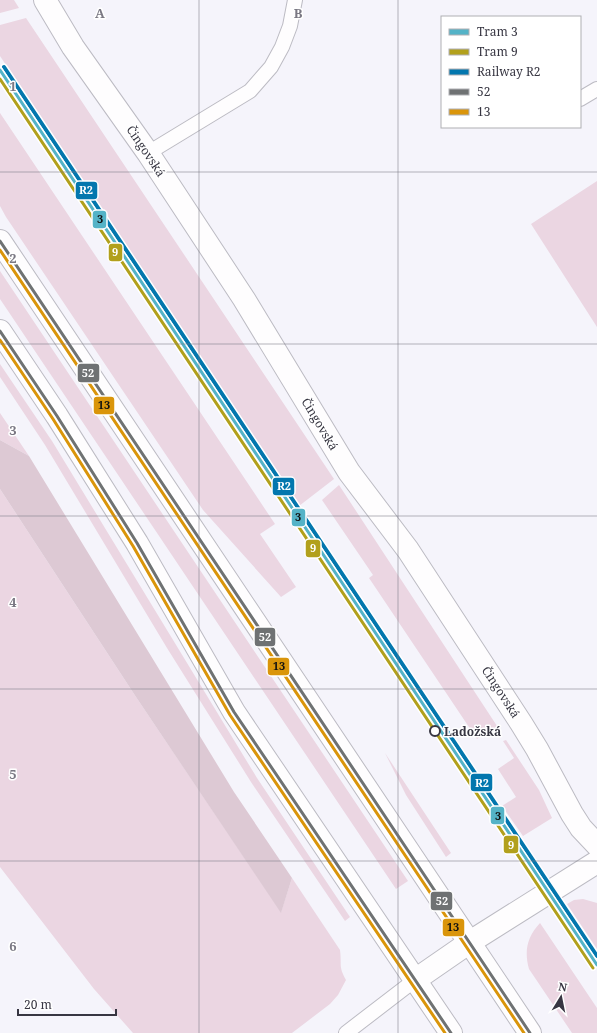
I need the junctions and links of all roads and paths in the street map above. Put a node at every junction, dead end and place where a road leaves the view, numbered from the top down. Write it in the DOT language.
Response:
graph roads {
  1 [pos="45,0"];
  2 [pos="295,0"];
  3 [pos="597,89"];
  4 [pos="581,98"];
  5 [pos="148,153"];
  6 [pos="0,241"];
  7 [pos="0,331"];
  8 [pos="597,845"];
  9 [pos="597,862"];
  10 [pos="470,942"];
  11 [pos="415,980"];
  12 [pos="346,1033"];
  13 [pos="451,1033"];
  14 [pos="530,1033"];
  1 -- 5 [label="main road, Čingovská"];
  2 -- 5 [label="lane"];
  3 -- 4 [label="lane"];
  5 -- 8 [label="main road, Čingovská"];
  6 -- 10 [label="main road"];
  7 -- 11 [label="main road"];
  9 -- 10 [label="main road"];
  10 -- 11 [label="main road"];
  10 -- 14 [label="main road"];
  11 -- 12 [label="lane"];
  11 -- 13 [label="main road"];
}
